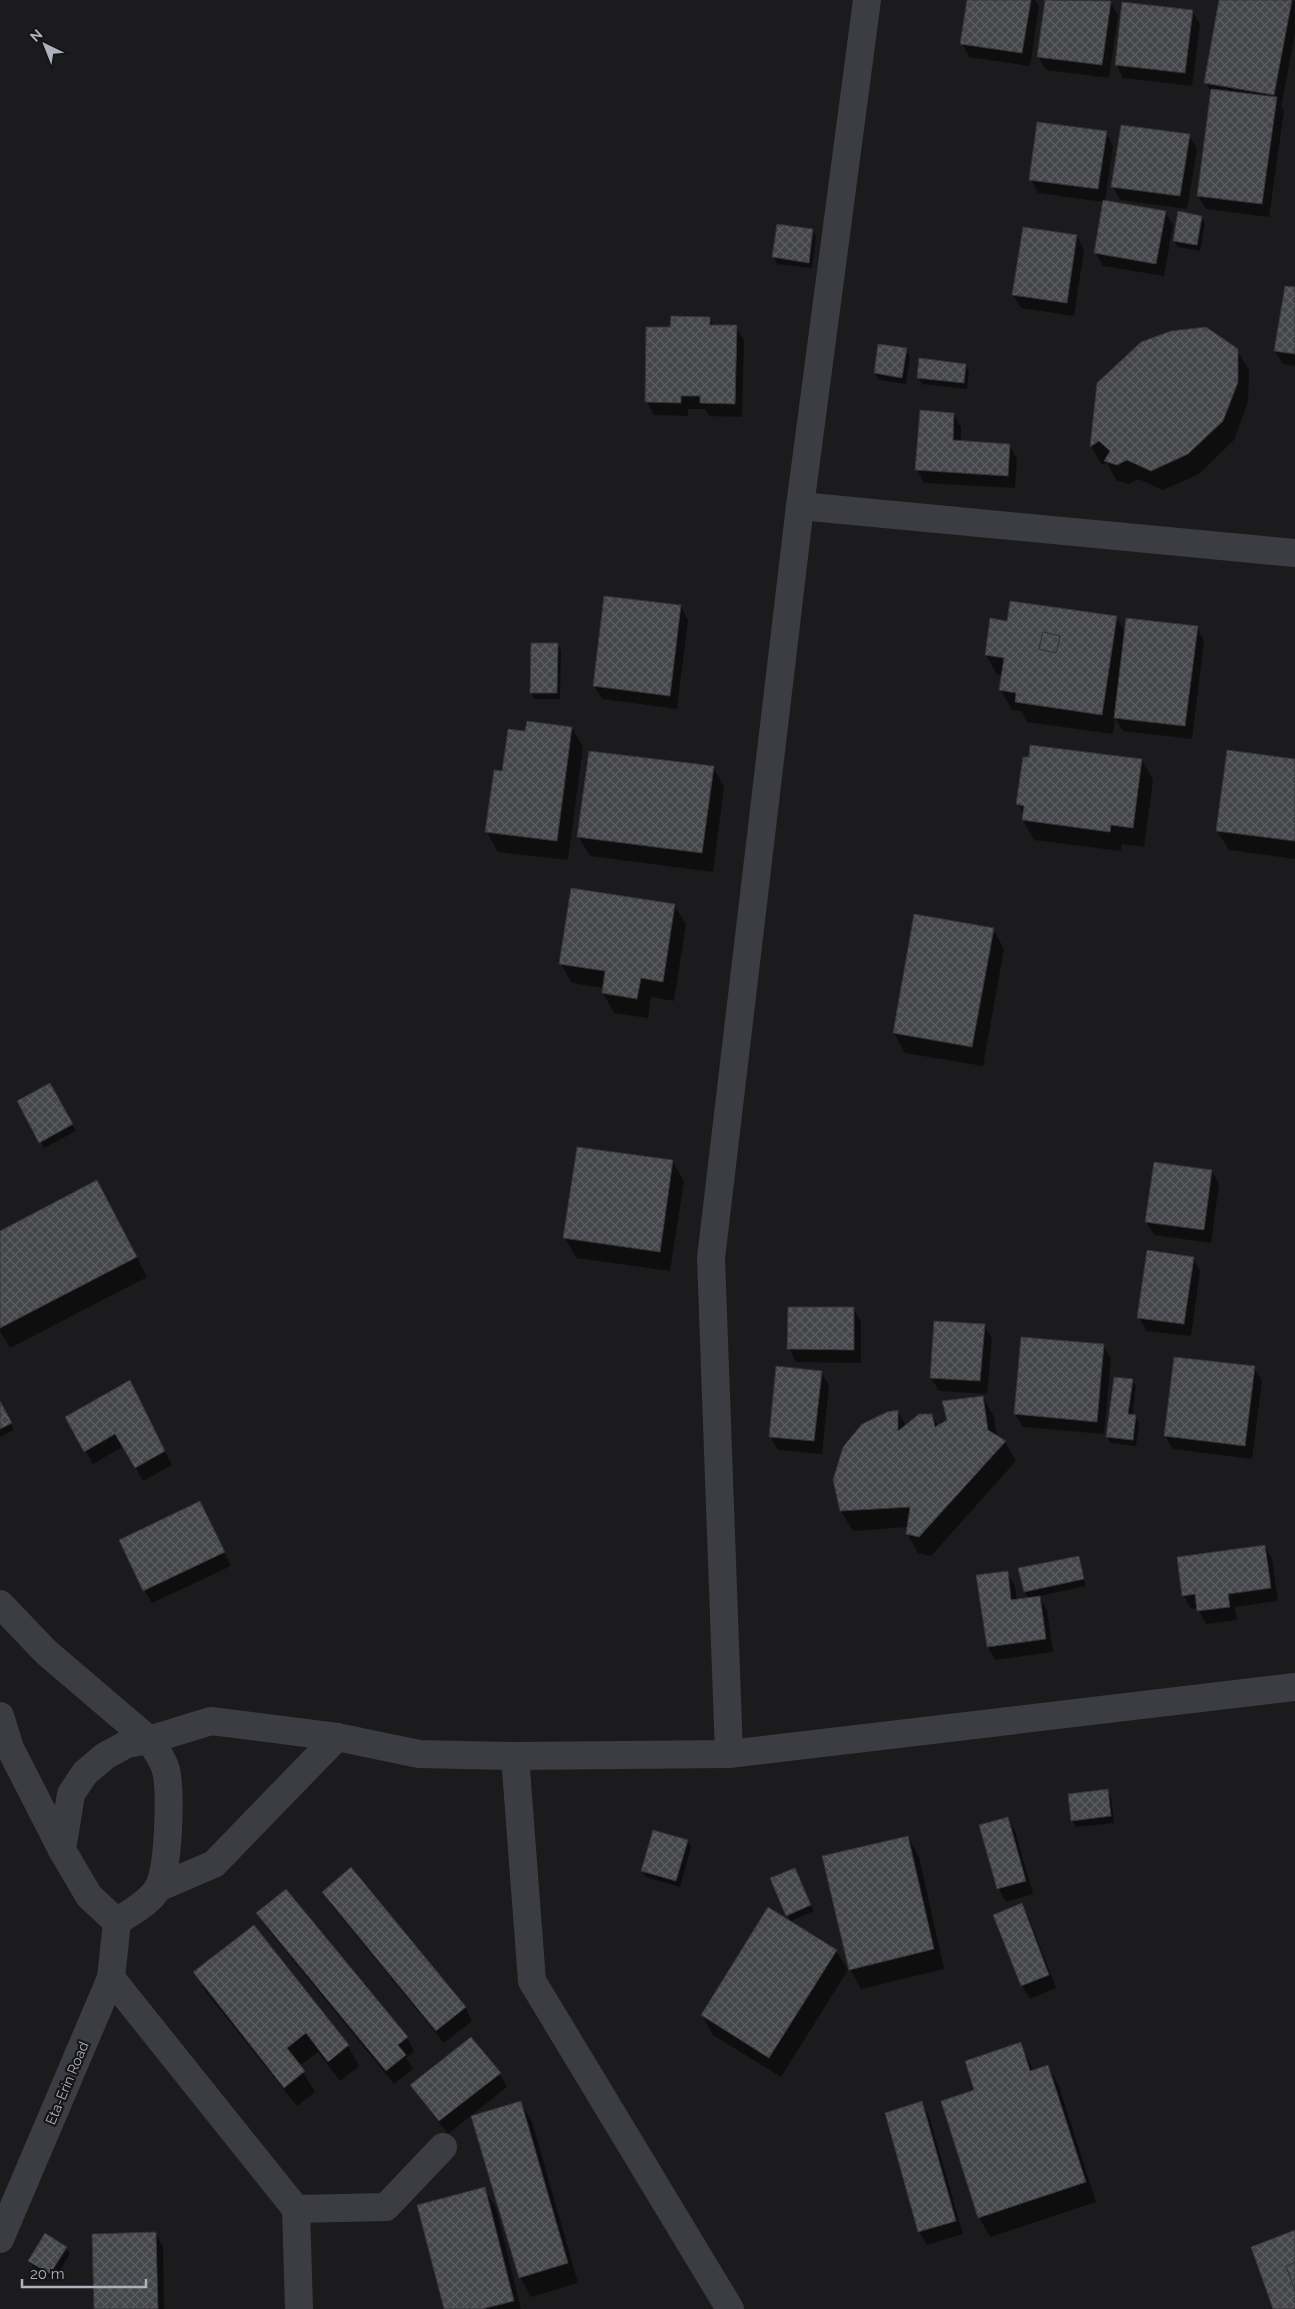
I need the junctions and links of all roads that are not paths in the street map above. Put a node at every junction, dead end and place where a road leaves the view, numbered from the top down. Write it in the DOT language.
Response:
graph roads {
  1 [pos="867,0"];
  2 [pos="800,506"];
  3 [pos="1295,553"];
  4 [pos="0,1604"];
  5 [pos="1295,1686"];
  6 [pos="0,1716"];
  7 [pos="337,1737"];
  8 [pos="149,1740"];
  9 [pos="729,1754"];
  10 [pos="515,1756"];
  11 [pos="62,1850"];
  12 [pos="158,1888"];
  13 [pos="117,1922"];
  14 [pos="112,1978"];
  15 [pos="443,2147"];
  16 [pos="296,2208"];
  17 [pos="0,2239"];
  18 [pos="299,2309"];
  19 [pos="730,2309"];
  1 -- 2 [label="street"];
  2 -- 3 [label="street"];
  2 -- 9 [label="street"];
  4 -- 8 [label="street"];
  5 -- 9 [label="street"];
  6 -- 11 [label="street"];
  7 -- 8 [label="street"];
  7 -- 10 [label="street"];
  7 -- 12 [label="street"];
  8 -- 11 [label="street"];
  8 -- 12 [label="street"];
  9 -- 10 [label="street"];
  10 -- 19 [label="street"];
  11 -- 13 [label="street"];
  12 -- 13 [label="street"];
  13 -- 14 [label="street, Eta-Erin Road"];
  14 -- 16 [label="street"];
  14 -- 17 [label="street, Eta-Erin Road"];
  15 -- 16 [label="street"];
  16 -- 18 [label="street"];
}
